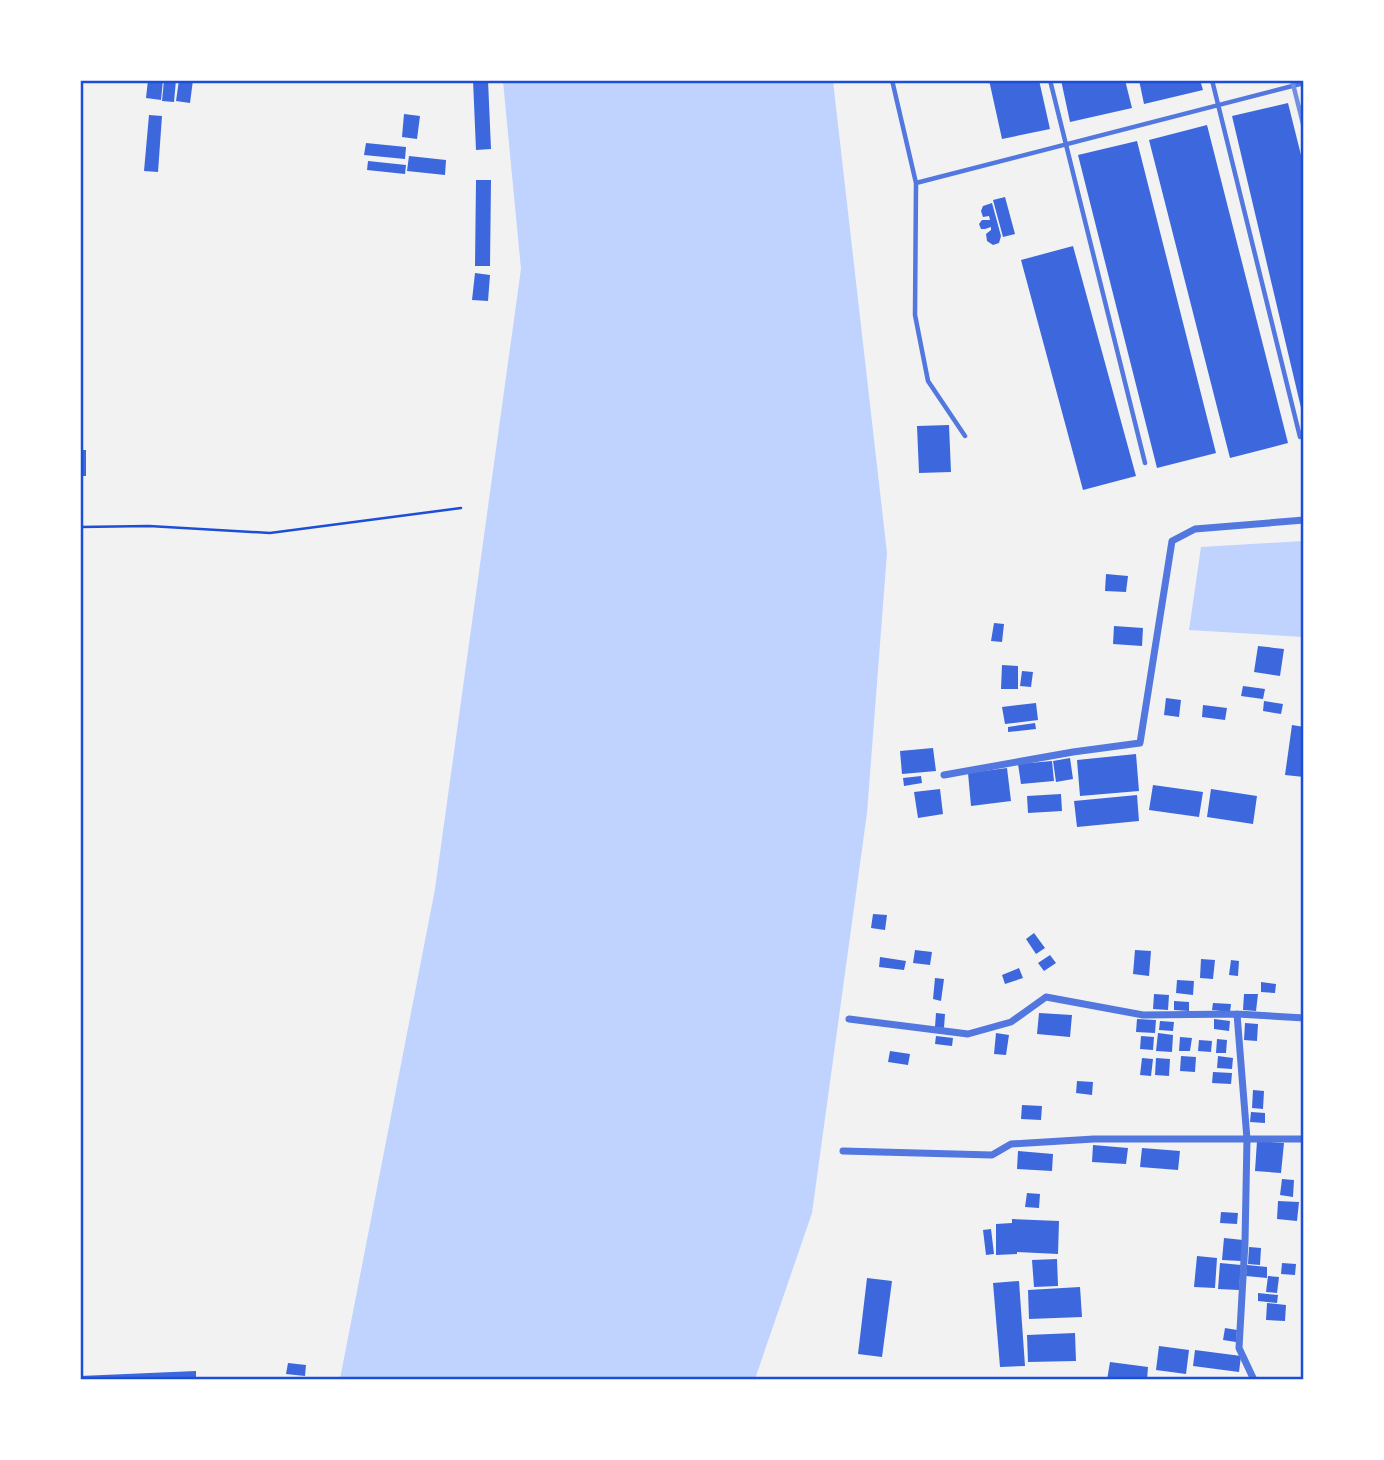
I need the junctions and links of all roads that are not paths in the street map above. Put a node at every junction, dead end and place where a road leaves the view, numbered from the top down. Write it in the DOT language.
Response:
graph roads {
  1 [pos="892,80"];
  2 [pos="1050,80"];
  3 [pos="1212,80"];
  4 [pos="1304,83"];
  5 [pos="1218,105"];
  6 [pos="1065,145"];
  7 [pos="916,183"];
  8 [pos="965,436"];
  9 [pos="1300,437"];
  10 [pos="1145,463"];
  11 [pos="1304,520"];
  12 [pos="944,775"];
  13 [pos="1237,1014"];
  14 [pos="1304,1018"];
  15 [pos="849,1019"];
  16 [pos="1247,1139"];
  17 [pos="1304,1139"];
  18 [pos="843,1151"];
  19 [pos="1254,1380"];
  1 -- 7 [label="lane"];
  2 -- 6 [label="lane"];
  3 -- 5 [label="lane"];
  4 -- 5 [label="lane"];
  5 -- 6 [label="lane"];
  5 -- 9 [label="lane"];
  6 -- 7 [label="lane"];
  6 -- 10 [label="lane"];
  7 -- 8 [label="lane"];
  11 -- 12 [label="street"];
  13 -- 14 [label="street"];
  13 -- 15 [label="street"];
  13 -- 16 [label="street"];
  16 -- 17 [label="street"];
  16 -- 18 [label="street"];
  16 -- 19 [label="street"];
}
